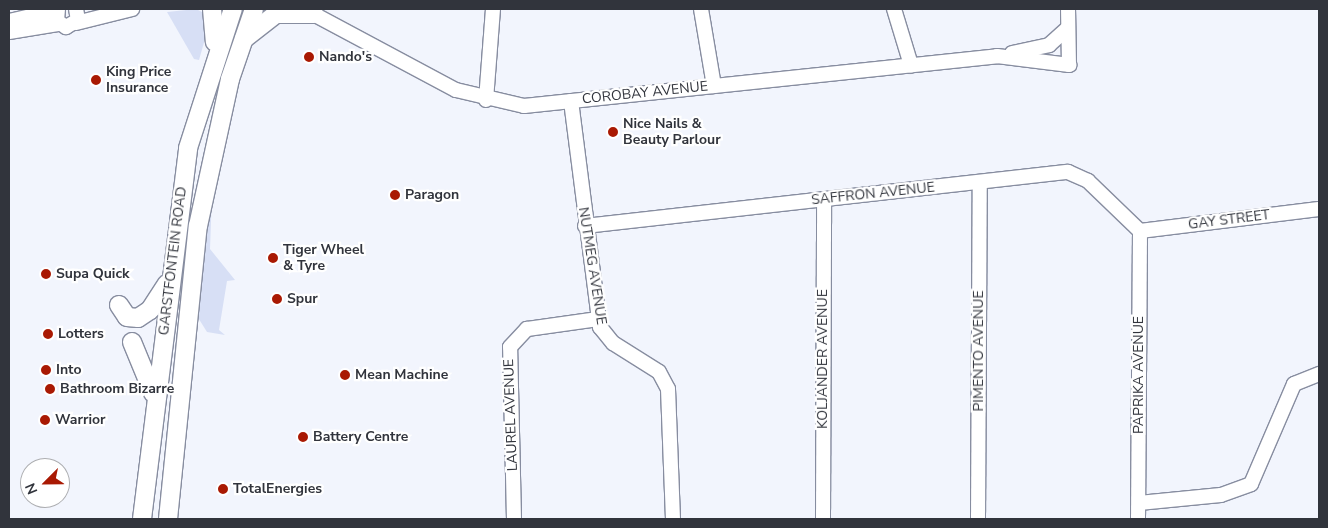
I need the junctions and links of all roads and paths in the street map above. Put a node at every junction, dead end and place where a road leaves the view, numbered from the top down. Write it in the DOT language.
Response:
graph roads {
  1 [pos="76,9"];
  2 [pos="132,9"];
  3 [pos="212,9"];
  4 [pos="233,9"];
  5 [pos="254,9"];
  6 [pos="493,9"];
  7 [pos="701,9"];
  8 [pos="894,9"];
  9 [pos="1068,9"];
  10 [pos="313,12"];
  11 [pos="58,14"];
  12 [pos="9,21"];
  13 [pos="76,23"];
  14 [pos="1068,28"];
  15 [pos="9,32"];
  16 [pos="242,41"];
  17 [pos="1008,56"];
  18 [pos="215,60"];
  19 [pos="911,65"];
  20 [pos="714,86"];
  21 [pos="486,100"];
  22 [pos="572,101"];
  23 [pos="980,182"];
  24 [pos="824,199"];
  25 [pos="1319,209"];
  26 [pos="585,226"];
  27 [pos="1140,231"];
  28 [pos="169,281"];
  29 [pos="119,305"];
  30 [pos="598,319"];
  31 [pos="132,342"];
  32 [pos="1319,374"];
  33 [pos="155,403"];
  34 [pos="1139,503"];
  35 [pos="142,519"];
  36 [pos="168,519"];
  37 [pos="514,519"];
  38 [pos="672,519"];
  39 [pos="822,519"];
  40 [pos="978,519"];
  41 [pos="1138,519"];
  1 -- 13 [label="street"];
  2 -- 13 [label="street"];
  3 -- 18 [label="main road"];
  4 -- 18 [label="main road, GARSTFONTEIN ROAD"];
  5 -- 16 [label="main road, GARSTFONTEIN ROAD"];
  6 -- 21 [label="street"];
  7 -- 20 [label="street"];
  8 -- 19 [label="street"];
  9 -- 14 [label="street"];
  10 -- 16 [label="main road"];
  10 -- 21 [label="street, COROBAY AVENUE"];
  11 -- 12 [label="street"];
  11 -- 13 [label="street"];
  11 -- 15 [label="street"];
  14 -- 17 [label="street, COROBAY AVENUE"];
  14 -- 17 [label="street, COROBAY AVENUE"];
  16 -- 36 [label="main road, GARSTFONTEIN ROAD"];
  17 -- 19 [label="street, COROBAY AVENUE"];
  18 -- 28 [label="main road, GARSTFONTEIN ROAD"];
  19 -- 20 [label="street, COROBAY AVENUE"];
  20 -- 22 [label="street, COROBAY AVENUE"];
  21 -- 22 [label="street, COROBAY AVENUE"];
  22 -- 26 [label="street, NUTMEG AVENUE"];
  23 -- 24 [label="street, SAFFRON AVENUE"];
  23 -- 27 [label="street, SAFFRON AVENUE"];
  23 -- 40 [label="street, PIMENTO AVENUE"];
  24 -- 26 [label="street, SAFFRON AVENUE"];
  24 -- 39 [label="street, KOLJANDER AVENUE"];
  25 -- 27 [label="street, GAY STREET"];
  26 -- 30 [label="street, NUTMEG AVENUE"];
  27 -- 34 [label="street, PAPRIKA AVENUE"];
  28 -- 29 [label="main road"];
  28 -- 33 [label="main road, GARSTFONTEIN ROAD"];
  30 -- 37 [label="street, LAUREL AVENUE"];
  30 -- 38 [label="street, NUTMEG AVENUE"];
  31 -- 33 [label="main road"];
  32 -- 34 [label="street"];
  33 -- 35 [label="main road, GARSTFONTEIN ROAD"];
  34 -- 41 [label="street, PAPRIKA AVENUE"];
}
